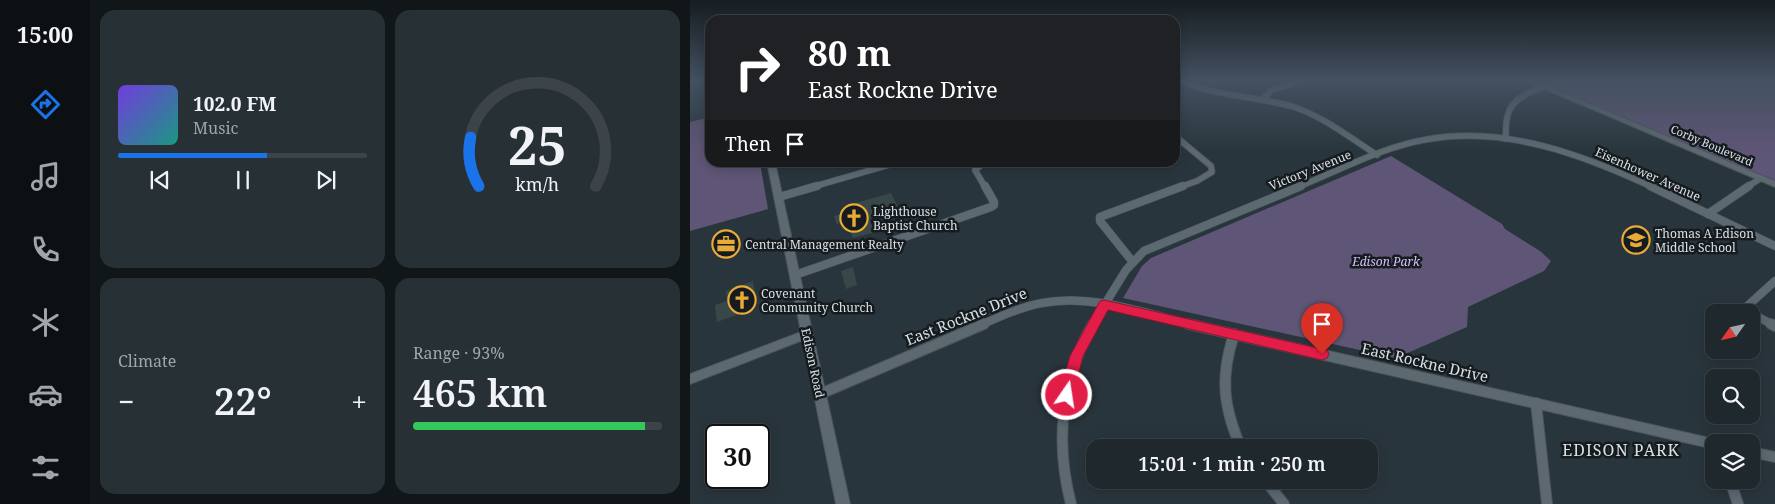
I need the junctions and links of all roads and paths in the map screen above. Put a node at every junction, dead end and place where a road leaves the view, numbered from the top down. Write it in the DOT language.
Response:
graph roads {
  1 [pos="1280,105"];
  2 [pos="1513,105"];
  3 [pos="1584,105"];
  4 [pos="1506,139"];
  5 [pos="1180,140"];
  6 [pos="1376,155"];
  7 [pos="772,167"];
  8 [pos="882,167"];
  9 [pos="978,167"];
  10 [pos="1761,178"];
  11 [pos="1775,184"];
  12 [pos="779,197"];
  13 [pos="1708,214"];
  14 [pos="1775,246"];
  15 [pos="1132,261"];
  16 [pos="795,275"];
  17 [pos="1775,281"];
  18 [pos="1104,304"];
  19 [pos="1755,304"];
  20 [pos="1760,318"];
  21 [pos="1775,326"];
  22 [pos="807,334"];
  23 [pos="1234,334"];
  24 [pos="690,379"];
  25 [pos="820,394"];
  26 [pos="1536,403"];
  27 [pos="1237,439"];
  28 [pos="1705,442"];
  29 [pos="1760,454"];
  30 [pos="1775,458"];
  31 [pos="1272,489"];
  32 [pos="1733,489"];
  33 [pos="843,504"];
  34 [pos="1071,504"];
  35 [pos="1284,504"];
  36 [pos="1547,504"];
  37 [pos="1738,504"];
  1 -- 6 [label="street"];
  2 -- 4 [label="street"];
  3 -- 10 [label="main road, Corby Boulevard"];
  4 -- 6 [label="street, Victory Avenue"];
  4 -- 13 [label="street, Eisenhower Avenue"];
  5 -- 15 [label="street"];
  6 -- 15 [label="street, Victory Avenue"];
  7 -- 12 [label="main road, Edison Road"];
  8 -- 12 [label="street"];
  9 -- 16 [label="street"];
  10 -- 11 [label="main road, Corby Boulevard"];
  10 -- 13 [label="street"];
  12 -- 16 [label="main road, Edison Road"];
  13 -- 14 [label="street, Eisenhower Avenue"];
  15 -- 18 [label="street"];
  16 -- 22 [label="main road, Edison Road"];
  17 -- 19 [label="street"];
  18 -- 23 [label="street, East Rockne Drive"];
  18 -- 25 [label="street, East Rockne Drive"];
  18 -- 34 [label="street"];
  20 -- 21 [label="street"];
  22 -- 24 [label="main road"];
  22 -- 25 [label="main road, Edison Road"];
  23 -- 26 [label="street, East Rockne Drive"];
  23 -- 27 [label="street"];
  25 -- 33 [label="main road, Edison Road"];
  26 -- 28 [label="street, East Rockne Drive"];
  26 -- 36 [label="street"];
  29 -- 30 [label="street"];
  31 -- 35 [label="street"];
  32 -- 37 [label="street"];
}
